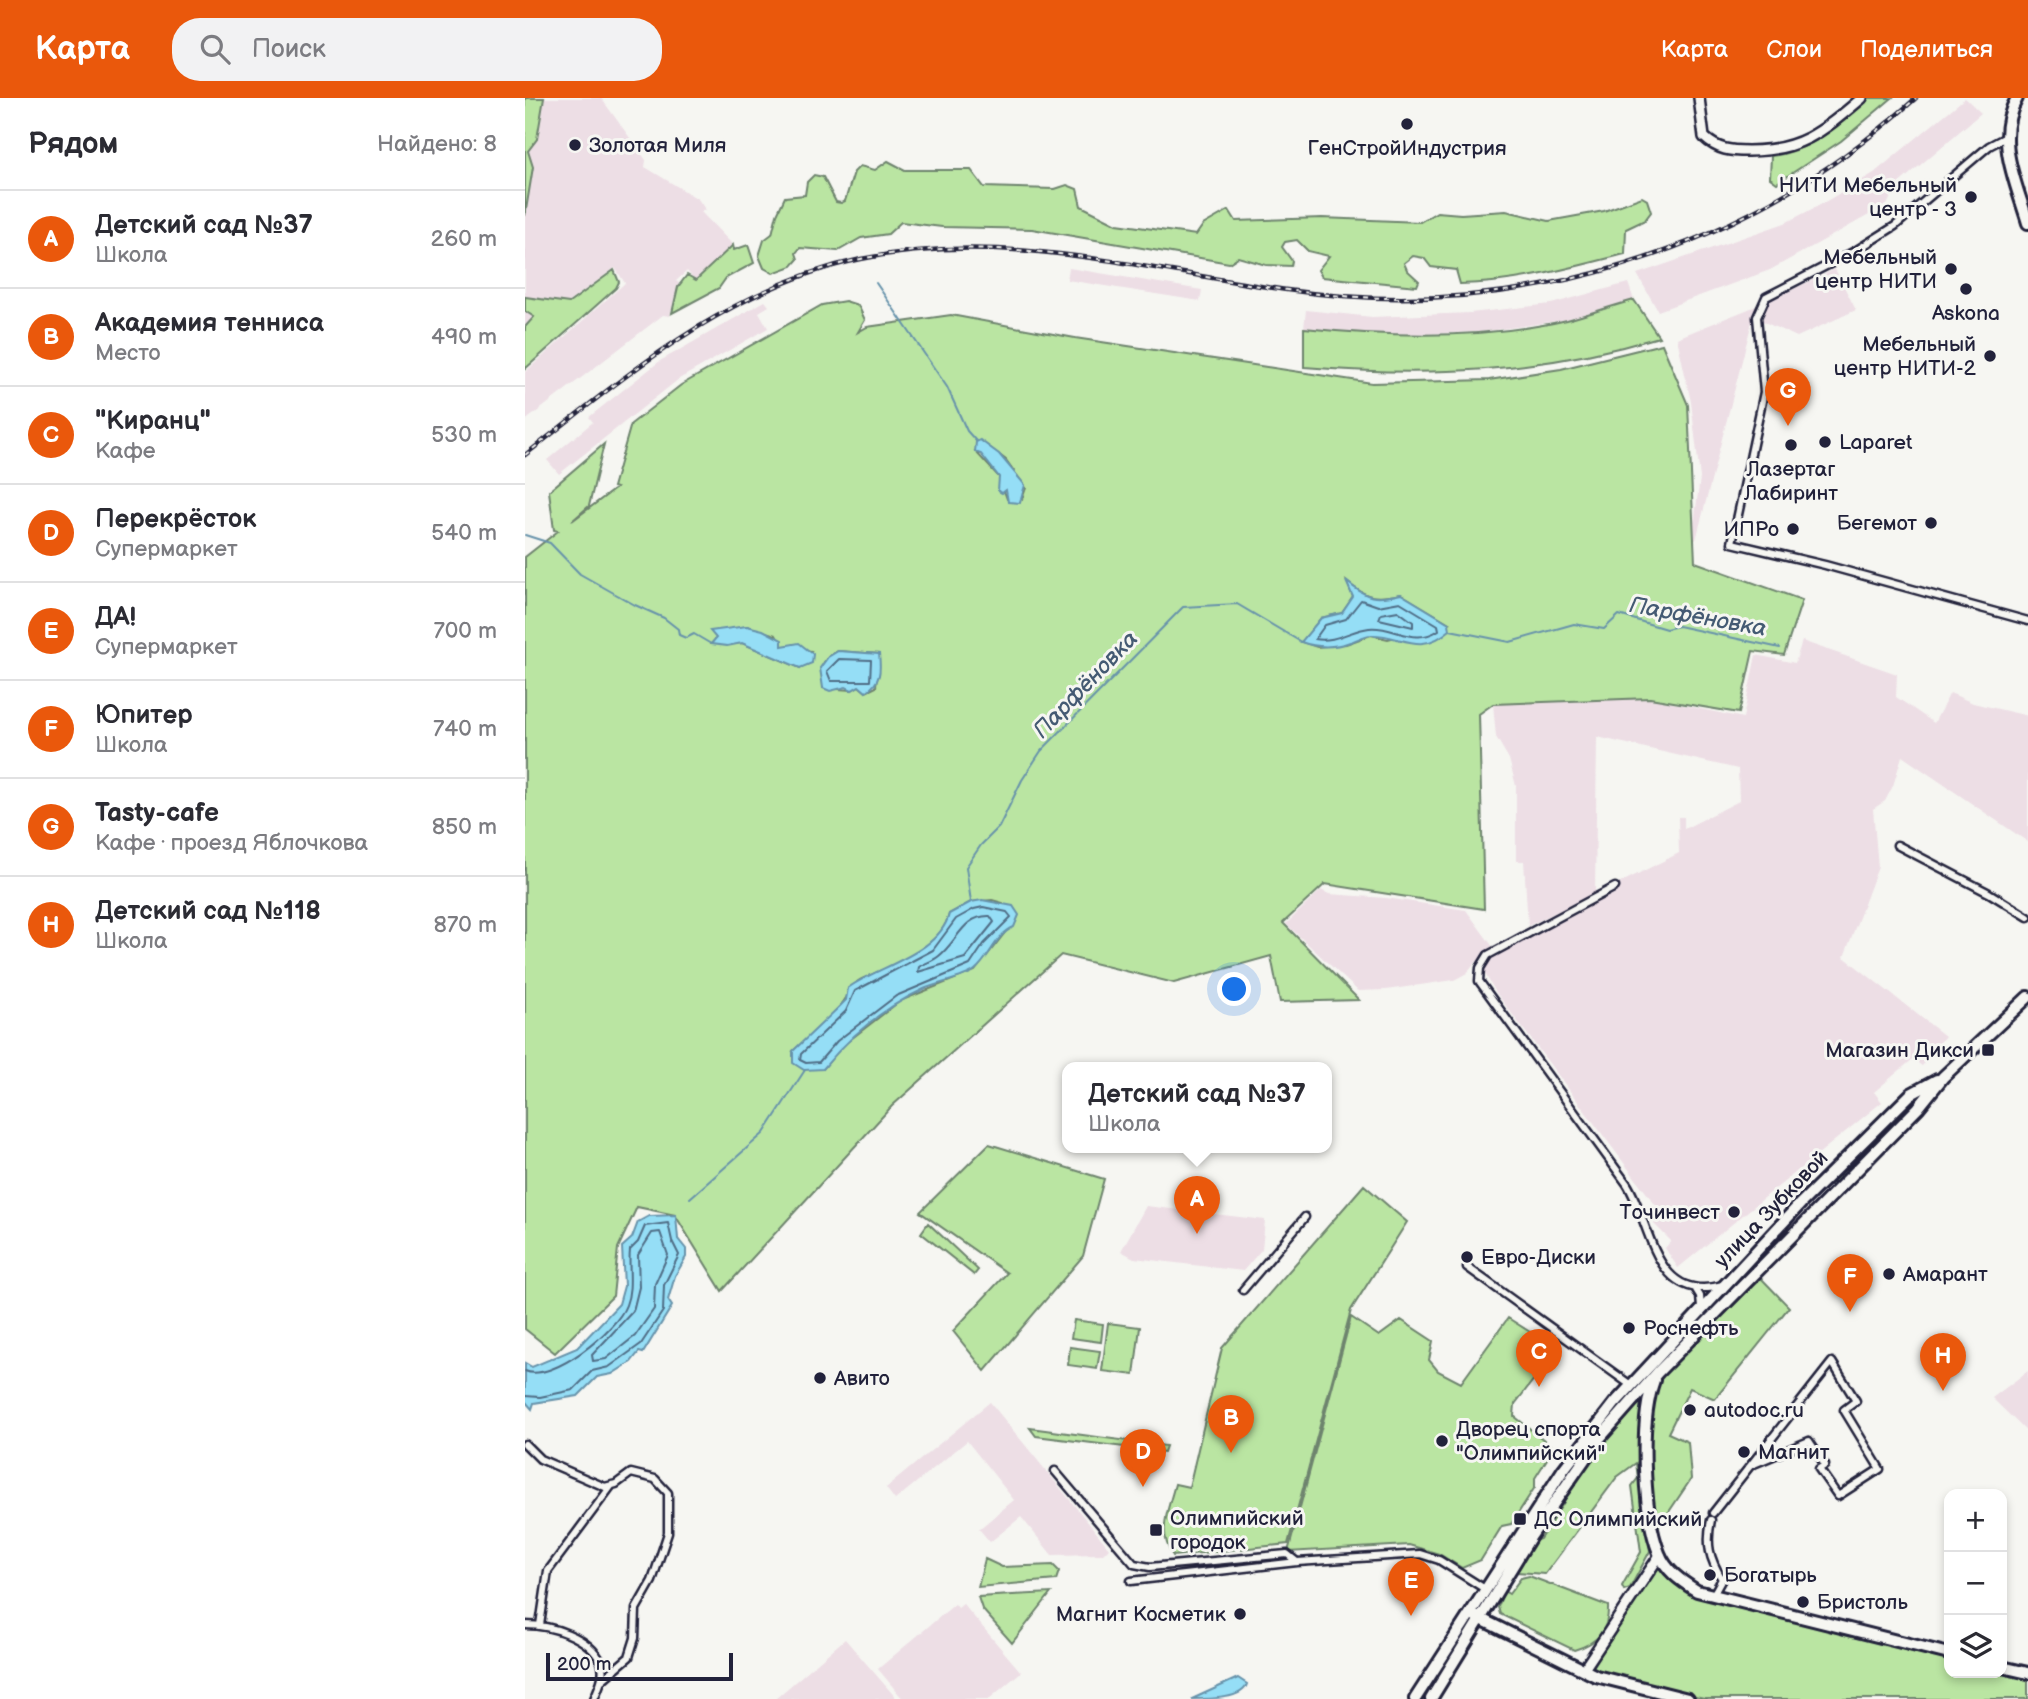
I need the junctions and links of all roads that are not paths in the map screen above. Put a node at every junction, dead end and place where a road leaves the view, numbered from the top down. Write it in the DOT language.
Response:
graph roads {
  1 [pos="1699,98"];
  2 [pos="1862,98"];
  3 [pos="2017,98"];
  4 [pos="2024,98"];
  5 [pos="2006,137"];
  6 [pos="2028,223"];
  7 [pos="2028,621"];
  8 [pos="1897,845"];
  9 [pos="1615,887"];
  10 [pos="2028,917"];
  11 [pos="2028,997"];
  12 [pos="1943,1077"];
  13 [pos="1911,1094"];
  14 [pos="1919,1108"];
  15 [pos="1827,1177"];
  16 [pos="1839,1188"];
  17 [pos="1815,1189"];
  18 [pos="1828,1201"];
  19 [pos="1801,1203"];
  20 [pos="1813,1216"];
  21 [pos="1305,1217"];
  22 [pos="1748,1260"];
  23 [pos="1467,1267"];
  24 [pos="1757,1272"];
  25 [pos="1725,1285"];
  26 [pos="1695,1289"];
  27 [pos="1243,1290"];
  28 [pos="1701,1310"];
  29 [pos="1655,1376"];
  30 [pos="1637,1385"];
  31 [pos="1646,1402"];
  32 [pos="525,1444"];
  33 [pos="1753,1464"];
  34 [pos="1055,1471"];
  35 [pos="612,1485"];
  36 [pos="1660,1555"];
  37 [pos="1297,1562"];
  38 [pos="1150,1567"];
  39 [pos="1148,1578"];
  40 [pos="1131,1581"];
  41 [pos="1485,1590"];
  42 [pos="1713,1595"];
  43 [pos="1475,1616"];
  44 [pos="525,1625"];
  45 [pos="540,1625"];
  46 [pos="1944,1653"];
  47 [pos="1584,1668"];
  48 [pos="2007,1668"];
  49 [pos="2028,1674"];
  50 [pos="602,1680"];
  51 [pos="594,1699"];
  52 [pos="1415,1699"];
  53 [pos="1430,1699"];
  54 [pos="1688,1699"];
  1 -- 2 [label="main road"];
  3 -- 5 [label="main road"];
  4 -- 5 [label="main road"];
  5 -- 6 [label="main road"];
  5 -- 7 [label="street"];
  8 -- 10 [label="street"];
  9 -- 26 [label="street"];
  11 -- 12 [label="main road, улица Зубковой"];
  12 -- 13 [label="main road, улица Зубковой"];
  12 -- 14 [label="main road, улица Зубковой"];
  13 -- 14 [label="main road"];
  13 -- 15 [label="main road, улица Зубковой"];
  14 -- 16 [label="main road, улица Зубковой"];
  15 -- 16 [label="main road"];
  15 -- 17 [label="main road, улица Зубковой"];
  16 -- 18 [label="main road, улица Зубковой"];
  17 -- 18 [label="main road"];
  17 -- 19 [label="main road, улица Зубковой"];
  18 -- 20 [label="main road, улица Зубковой"];
  19 -- 20 [label="main road"];
  19 -- 22 [label="main road, улица Зубковой"];
  20 -- 24 [label="main road, улица Зубковой"];
  21 -- 27 [label="street"];
  22 -- 24 [label="main road"];
  22 -- 25 [label="main road, улица Зубковой"];
  23 -- 30 [label="street"];
  24 -- 29 [label="main road, улица Зубковой"];
  25 -- 26 [label="street"];
  25 -- 28 [label="main road, улица Зубковой"];
  26 -- 28 [label="street"];
  28 -- 30 [label="main road, улица Зубковой"];
  29 -- 30 [label="main road, улица Зубковой"];
  29 -- 31 [label="main road"];
  30 -- 31 [label="main road"];
  30 -- 41 [label="main road, улица Зубковой"];
  30 -- 43 [label="main road, улица Зубковой"];
  31 -- 36 [label="main road"];
  32 -- 35 [label="street"];
  33 -- 33 [label="street"];
  33 -- 42 [label="street"];
  34 -- 38 [label="street"];
  35 -- 45 [label="street"];
  35 -- 50 [label="street"];
  36 -- 42 [label="main road"];
  36 -- 47 [label="main road"];
  37 -- 38 [label="street"];
  37 -- 39 [label="street"];
  37 -- 41 [label="street"];
  38 -- 39 [label="street"];
  39 -- 40 [label="street"];
  41 -- 43 [label="main road, улица Зубковой"];
  42 -- 46 [label="main road"];
  43 -- 47 [label="main road"];
  43 -- 52 [label="main road, улица Зубковой"];
  43 -- 53 [label="main road, улица Зубковой"];
  44 -- 45 [label="street"];
  45 -- 50 [label="street"];
  47 -- 54 [label="main road"];
  48 -- 49 [label="main road"];
  50 -- 51 [label="street"];
}
